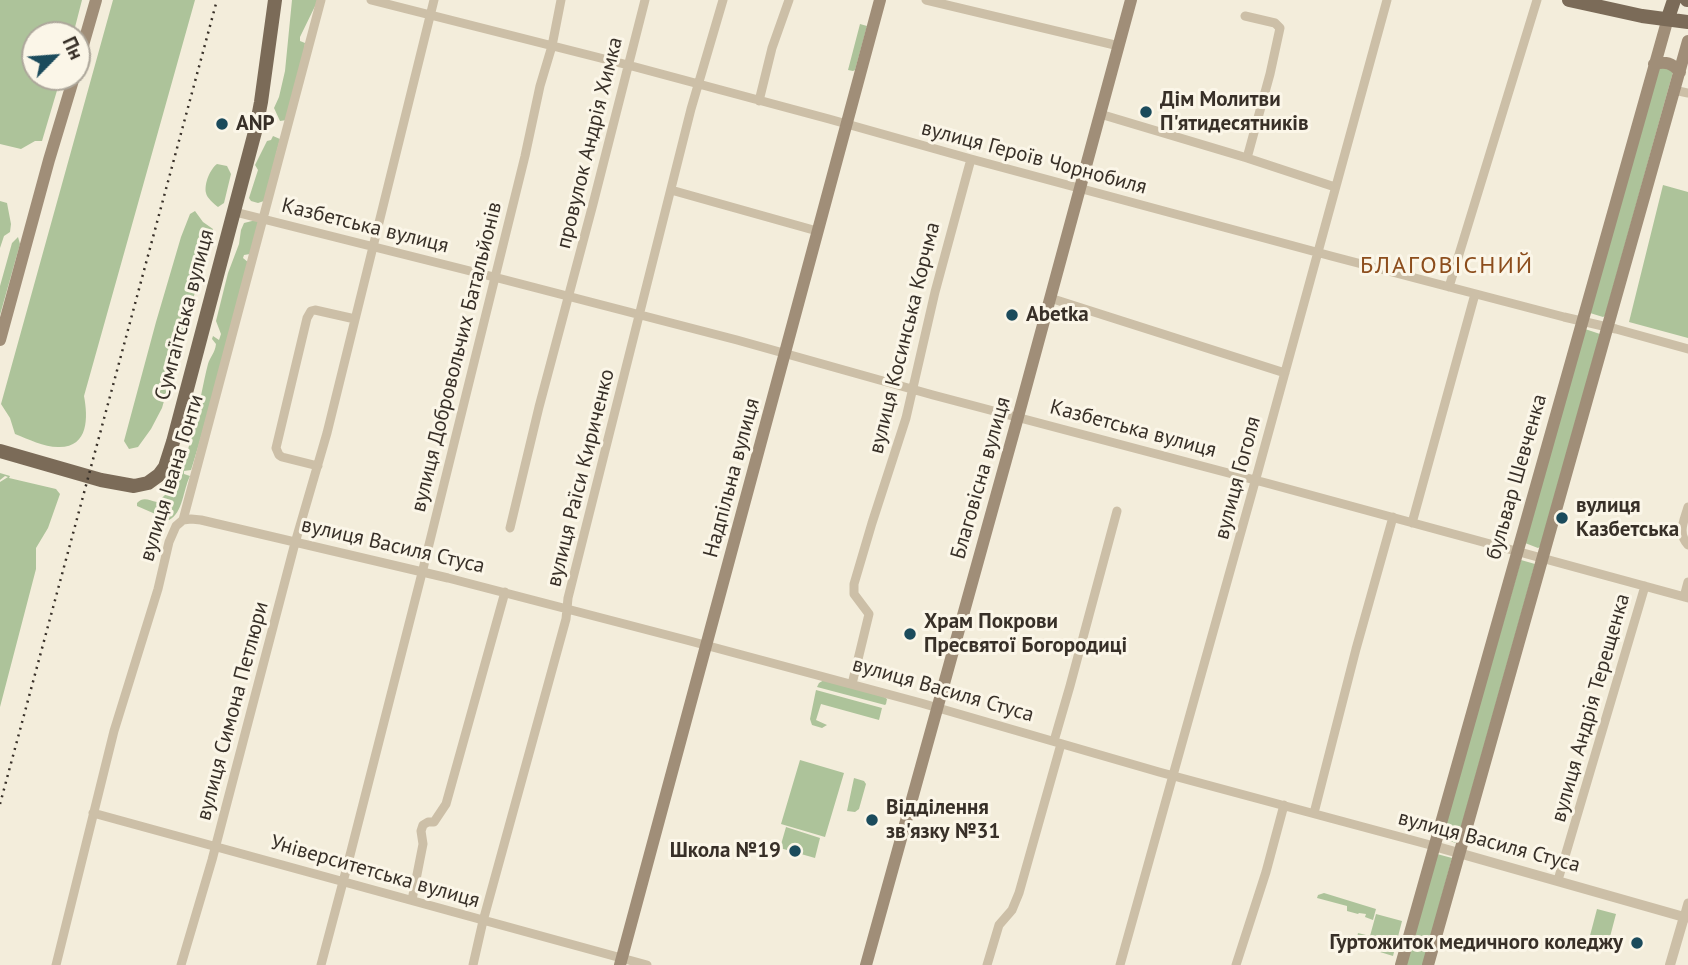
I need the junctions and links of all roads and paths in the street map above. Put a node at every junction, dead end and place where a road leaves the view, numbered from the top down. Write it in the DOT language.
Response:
graph roads {
  1 [pos="96,0"];
  2 [pos="275,0"];
  3 [pos="321,0"];
  4 [pos="370,0"];
  5 [pos="433,0"];
  6 [pos="561,0"];
  7 [pos="645,0"];
  8 [pos="723,0"];
  9 [pos="789,0"];
  10 [pos="880,0"];
  11 [pos="926,0"];
  12 [pos="1131,0"];
  13 [pos="1387,0"];
  14 [pos="1537,0"];
  15 [pos="1569,0"];
  16 [pos="1674,0"];
  17 [pos="430,15"];
  18 [pos="1245,16"];
  19 [pos="1668,18"];
  20 [pos="90,21"];
  21 [pos="1688,22"];
  22 [pos="1688,41"];
  23 [pos="552,46"];
  24 [pos="1119,46"];
  25 [pos="1654,64"];
  26 [pos="628,65"];
  27 [pos="1680,72"];
  28 [pos="699,85"];
  29 [pos="1674,90"];
  30 [pos="70,91"];
  31 [pos="1688,93"];
  32 [pos="759,101"];
  33 [pos="1100,114"];
  34 [pos="846,124"];
  35 [pos="971,159"];
  36 [pos="1247,159"];
  37 [pos="1335,187"];
  38 [pos="1079,188"];
  39 [pos="671,190"];
  40 [pos="235,212"];
  41 [pos="263,218"];
  42 [pos="817,231"];
  43 [pos="373,246"];
  44 [pos="1318,252"];
  45 [pos="494,276"];
  46 [pos="1449,287"];
  47 [pos="1475,294"];
  48 [pos="569,296"];
  49 [pos="1050,298"];
  50 [pos="641,314"];
  51 [pos="355,319"];
  52 [pos="1582,321"];
  53 [pos="1608,327"];
  54 [pos="0,340"];
  55 [pos="1688,349"];
  56 [pos="786,354"];
  57 [pos="1285,373"];
  58 [pos="913,390"];
  59 [pos="1018,417"];
  60 [pos="0,451"];
  61 [pos="318,466"];
  62 [pos="1256,480"];
  63 [pos="1688,507"];
  64 [pos="1117,511"];
  65 [pos="1393,517"];
  66 [pos="183,520"];
  67 [pos="1412,523"];
  68 [pos="510,528"];
  69 [pos="295,543"];
  70 [pos="1688,545"];
  71 [pos="1518,550"];
  72 [pos="1542,557"];
  73 [pos="422,573"];
  74 [pos="1688,582"];
  75 [pos="1645,586"];
  76 [pos="505,592"];
  77 [pos="1686,598"];
  78 [pos="566,609"];
  79 [pos="707,645"];
  80 [pos="852,684"];
  81 [pos="936,708"];
  82 [pos="1057,743"];
  83 [pos="1173,776"];
  84 [pos="1284,805"];
  85 [pos="93,813"];
  86 [pos="1314,813"];
  87 [pos="215,846"];
  88 [pos="1434,846"];
  89 [pos="1460,852"];
  90 [pos="1558,880"];
  91 [pos="343,881"];
  92 [pos="412,900"];
  93 [pos="1688,903"];
  94 [pos="1686,917"];
  95 [pos="483,921"];
  96 [pos="621,961"];
  97 [pos="57,965"];
  98 [pos="181,965"];
  99 [pos="321,965"];
  100 [pos="473,965"];
  101 [pos="647,965"];
  102 [pos="866,965"];
  103 [pos="987,965"];
  104 [pos="1120,965"];
  105 [pos="1236,965"];
  106 [pos="1401,965"];
  107 [pos="1428,965"];
  108 [pos="1671,965"];
  1 -- 20 [label="main road"];
  2 -- 40 [label="main road, Сумгаїтська вулиця"];
  3 -- 41 [label="street, вулиця Івана Гонти"];
  4 -- 17 [label="street, вулиця Героїв Чорнобиля"];
  5 -- 17 [label="street, вулиця Симона Петлюри"];
  6 -- 23 [label="street, вулиця Добровольчих Батальйонів"];
  7 -- 26 [label="street, провулок Андрія Химка"];
  8 -- 28 [label="street, вулиця Раїси Кириченко"];
  9 -- 32 [label="street"];
  10 -- 34 [label="main road, Надпільна вулиця"];
  11 -- 24 [label="street"];
  12 -- 24 [label="main road, Благовісна вулиця"];
  13 -- 37 [label="street, вулиця Гоголя"];
  14 -- 46 [label="street"];
  15 -- 19 [label="main road"];
  16 -- 19 [label="main road, бульвар Шевченка"];
  17 -- 23 [label="street, вулиця Героїв Чорнобиля"];
  17 -- 43 [label="street, вулиця Симона Петлюри"];
  18 -- 36 [label="street"];
  19 -- 21 [label="main road"];
  19 -- 25 [label="main road, бульвар Шевченка"];
  22 -- 27 [label="main road"];
  23 -- 26 [label="street, вулиця Героїв Чорнобиля"];
  23 -- 45 [label="street, вулиця Добровольчих Батальйонів"];
  24 -- 33 [label="main road, Благовісна вулиця"];
  25 -- 27 [label="main road"];
  25 -- 52 [label="main road, бульвар Шевченка"];
  26 -- 28 [label="street, вулиця Героїв Чорнобиля"];
  26 -- 48 [label="street, провулок Андрія Химка"];
  27 -- 29 [label="main road"];
  28 -- 32 [label="street, вулиця Героїв Чорнобиля"];
  28 -- 39 [label="street, вулиця Раїси Кириченко"];
  29 -- 31 [label="street"];
  29 -- 53 [label="main road"];
  30 -- 54 [label="main road"];
  32 -- 34 [label="street, вулиця Героїв Чорнобиля"];
  33 -- 36 [label="street"];
  33 -- 38 [label="main road, Благовісна вулиця"];
  34 -- 35 [label="street, вулиця Героїв Чорнобиля"];
  34 -- 42 [label="main road, Надпільна вулиця"];
  35 -- 38 [label="street, вулиця Героїв Чорнобиля"];
  35 -- 58 [label="street, вулиця Косинська Корчма"];
  36 -- 37 [label="street"];
  37 -- 44 [label="street, вулиця Гоголя"];
  38 -- 44 [label="street, вулиця Героїв Чорнобиля"];
  38 -- 49 [label="main road, Благовісна вулиця"];
  39 -- 42 [label="street"];
  39 -- 50 [label="street, вулиця Раїси Кириченко"];
  40 -- 41 [label="street, Казбетська вулиця"];
  40 -- 60 [label="main road, Сумгаїтська вулиця"];
  41 -- 43 [label="street, Казбетська вулиця"];
  41 -- 66 [label="street, вулиця Івана Гонти"];
  42 -- 56 [label="main road, Надпільна вулиця"];
  43 -- 45 [label="street, Казбетська вулиця"];
  43 -- 51 [label="street, вулиця Симона Петлюри"];
  44 -- 46 [label="street, вулиця Героїв Чорнобиля"];
  44 -- 57 [label="street, вулиця Гоголя"];
  45 -- 48 [label="street, Казбетська вулиця"];
  45 -- 73 [label="street, вулиця Добровольчих Батальйонів"];
  46 -- 47 [label="street, вулиця Героїв Чорнобиля"];
  47 -- 52 [label="street, вулиця Героїв Чорнобиля"];
  47 -- 67 [label="street"];
  48 -- 50 [label="street, Казбетська вулиця"];
  48 -- 68 [label="street"];
  49 -- 57 [label="street"];
  49 -- 59 [label="main road, Благовісна вулиця"];
  50 -- 56 [label="street, Казбетська вулиця"];
  50 -- 78 [label="street, вулиця Раїси Кириченко"];
  51 -- 61 [label="street, вулиця Симона Петлюри"];
  51 -- 61 [label="street"];
  52 -- 53 [label="street, вулиця Героїв Чорнобиля"];
  52 -- 71 [label="main road, бульвар Шевченка"];
  53 -- 55 [label="street, вулиця Героїв Чорнобиля"];
  53 -- 72 [label="main road"];
  56 -- 58 [label="street, Казбетська вулиця"];
  56 -- 79 [label="main road, Надпільна вулиця"];
  57 -- 62 [label="street, вулиця Гоголя"];
  58 -- 59 [label="street, Казбетська вулиця"];
  58 -- 80 [label="street, вулиця Косинська Корчма"];
  59 -- 62 [label="street, Казбетська вулиця"];
  59 -- 81 [label="main road, Благовісна вулиця"];
  61 -- 69 [label="street, вулиця Симона Петлюри"];
  62 -- 65 [label="street, Казбетська вулиця"];
  62 -- 83 [label="street, вулиця Гоголя"];
  63 -- 70 [label="street"];
  64 -- 82 [label="street"];
  65 -- 67 [label="street, Казбетська вулиця"];
  65 -- 86 [label="street"];
  66 -- 69 [label="street, вулиця Василя Стуса"];
  66 -- 85 [label="street, вулиця Івана Гонти"];
  67 -- 71 [label="street, Казбетська вулиця"];
  69 -- 73 [label="street, вулиця Василя Стуса"];
  69 -- 87 [label="street, вулиця Симона Петлюри"];
  71 -- 72 [label="street, Казбетська вулиця"];
  71 -- 88 [label="main road, бульвар Шевченка"];
  72 -- 75 [label="street, Казбетська вулиця"];
  72 -- 89 [label="main road"];
  73 -- 76 [label="street, вулиця Василя Стуса"];
  73 -- 91 [label="street, вулиця Добровольчих Батальйонів"];
  74 -- 77 [label="street"];
  75 -- 77 [label="street, Казбетська вулиця"];
  75 -- 90 [label="street, вулиця Андрія Терещенка"];
  76 -- 78 [label="street, вулиця Василя Стуса"];
  76 -- 92 [label="street"];
  78 -- 79 [label="street, вулиця Василя Стуса"];
  78 -- 95 [label="street, вулиця Раїси Кириченко"];
  79 -- 80 [label="street, вулиця Василя Стуса"];
  79 -- 96 [label="main road, Надпільна вулиця"];
  80 -- 81 [label="street, вулиця Василя Стуса"];
  81 -- 82 [label="street, вулиця Василя Стуса"];
  81 -- 102 [label="main road, Благовісна вулиця"];
  82 -- 83 [label="street, вулиця Василя Стуса"];
  82 -- 103 [label="street"];
  83 -- 84 [label="street, вулиця Василя Стуса"];
  83 -- 104 [label="street, вулиця Гоголя"];
  84 -- 86 [label="street, вулиця Василя Стуса"];
  84 -- 105 [label="street"];
  85 -- 87 [label="street, Університетська вулиця"];
  85 -- 97 [label="street, вулиця Івана Гонти"];
  86 -- 88 [label="street, вулиця Василя Стуса"];
  87 -- 91 [label="street, Університетська вулиця"];
  87 -- 98 [label="street, вулиця Симона Петлюри"];
  88 -- 89 [label="street, вулиця Василя Стуса"];
  88 -- 106 [label="main road, бульвар Шевченка"];
  89 -- 90 [label="street, вулиця Василя Стуса"];
  89 -- 107 [label="main road"];
  90 -- 94 [label="street, вулиця Василя Стуса"];
  91 -- 92 [label="street, Університетська вулиця"];
  91 -- 99 [label="street, вулиця Добровольчих Батальйонів"];
  92 -- 95 [label="street, Університетська вулиця"];
  93 -- 94 [label="street"];
  94 -- 108 [label="street"];
  95 -- 96 [label="street, Університетська вулиця"];
  95 -- 100 [label="street, вулиця Раїси Кириченко"];
  96 -- 101 [label="street, Університетська вулиця"];
}
